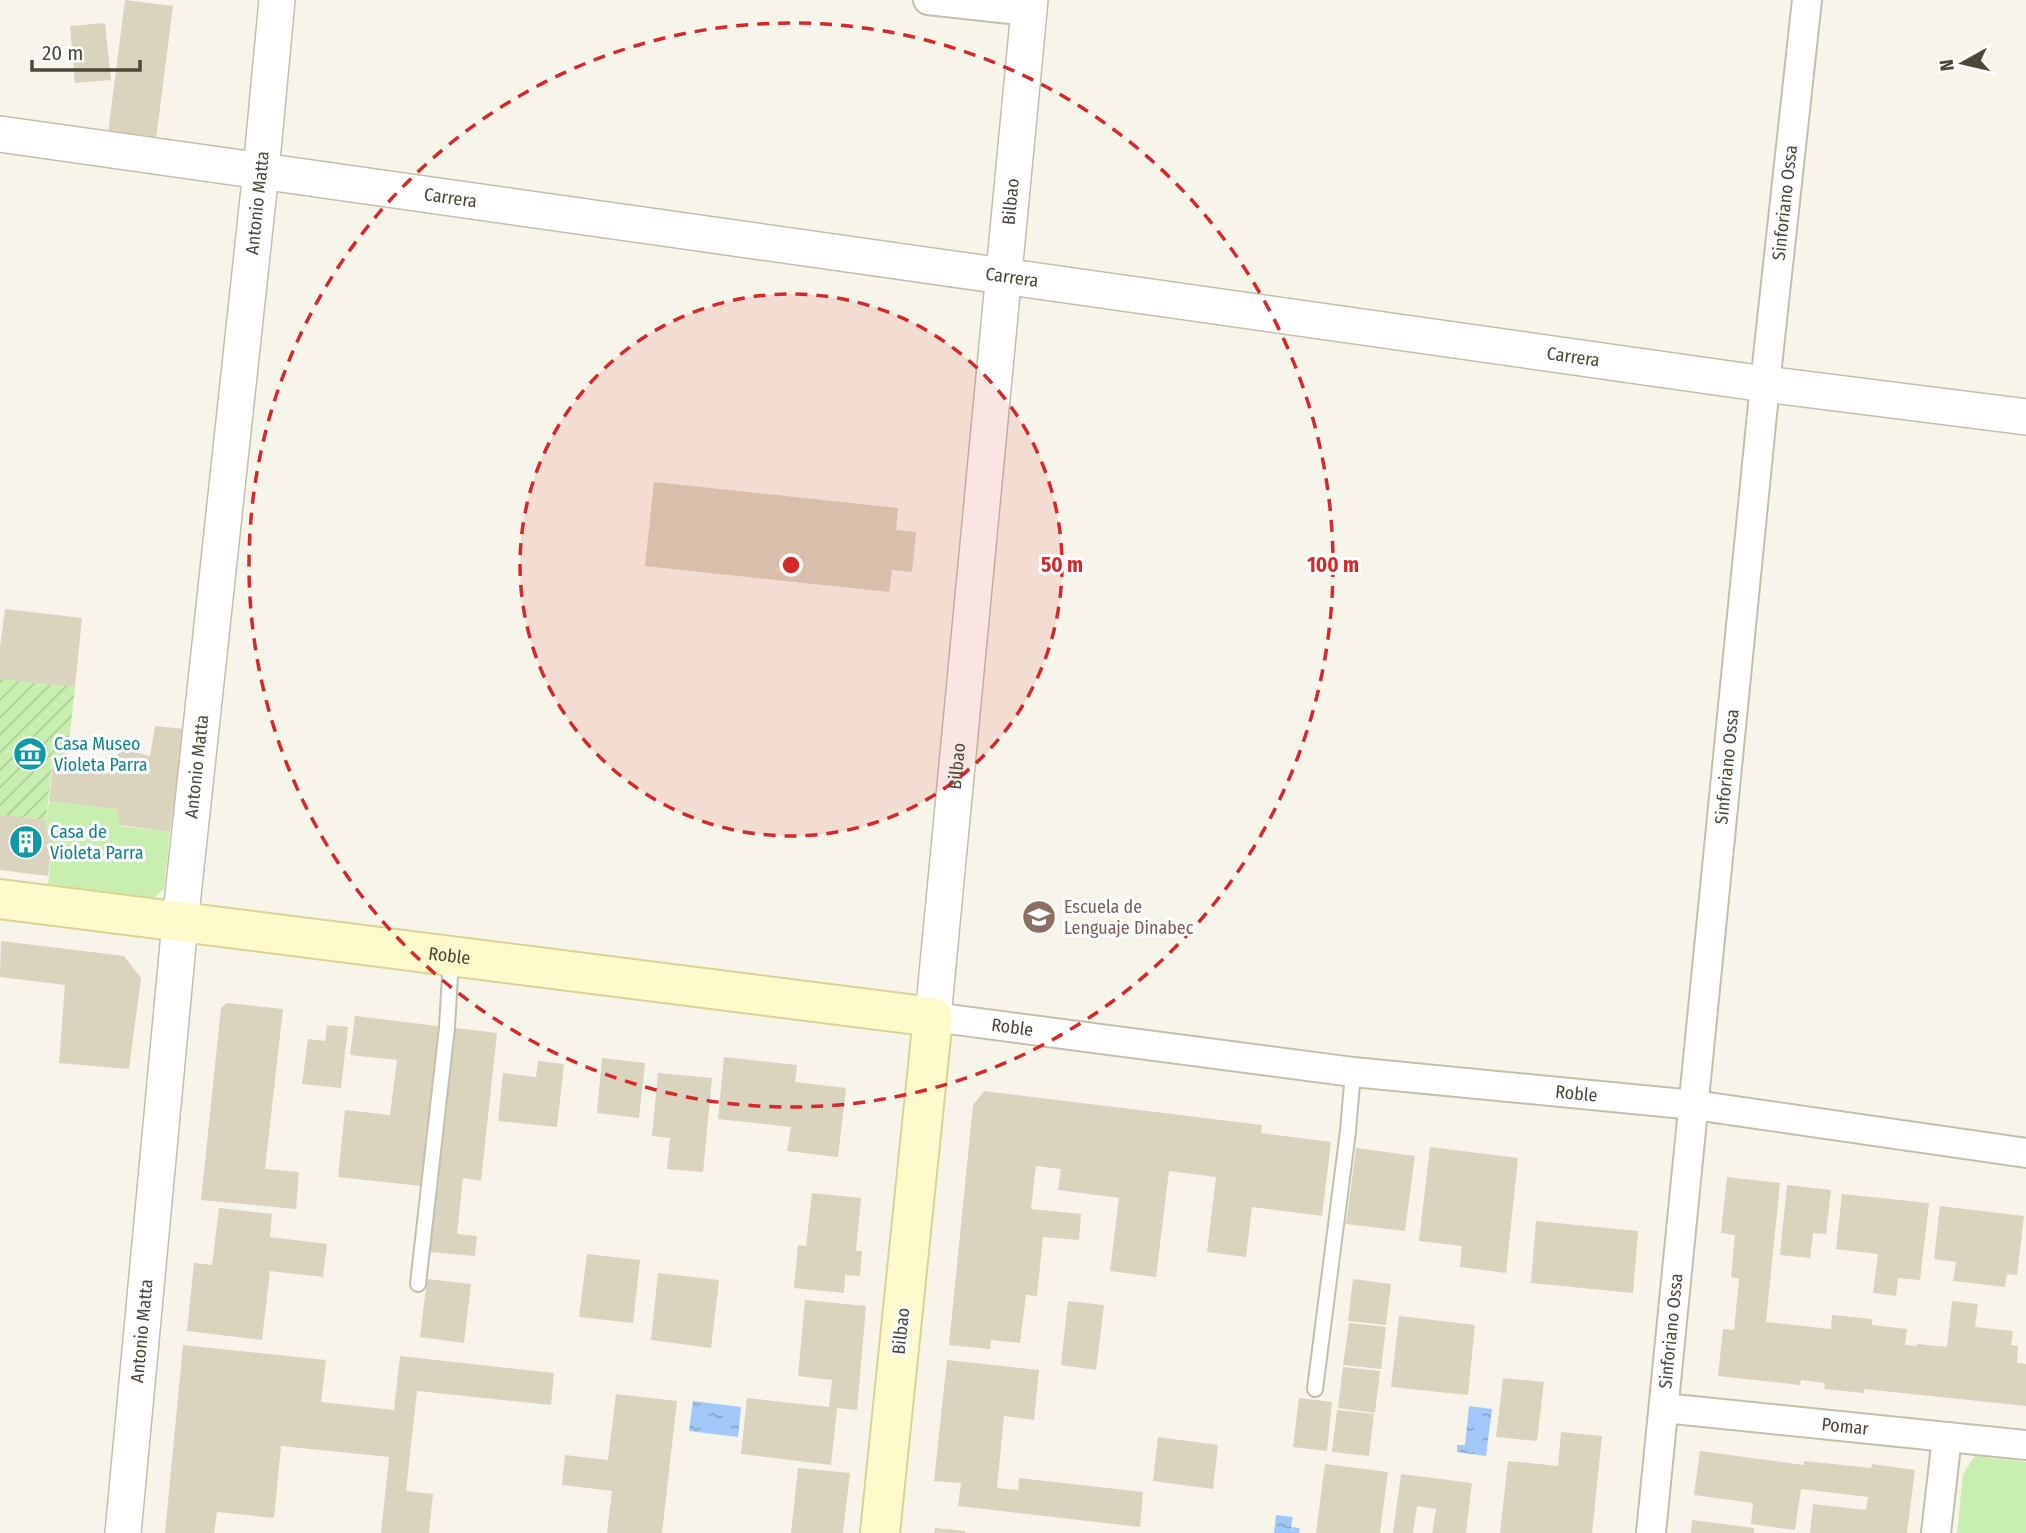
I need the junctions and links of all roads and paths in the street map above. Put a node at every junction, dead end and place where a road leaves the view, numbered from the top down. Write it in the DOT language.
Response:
graph roads {
  1 [pos="277,0"];
  2 [pos="928,0"];
  3 [pos="1807,0"];
  4 [pos="1029,6"];
  5 [pos="0,134"];
  6 [pos="261,171"];
  7 [pos="1004,277"];
  8 [pos="1765,384"];
  9 [pos="2026,417"];
  10 [pos="0,899"];
  11 [pos="180,923"];
  12 [pos="452,957"];
  13 [pos="933,1017"];
  14 [pos="1353,1072"];
  15 [pos="1694,1105"];
  16 [pos="2026,1153"];
  17 [pos="418,1284"];
  18 [pos="1315,1390"];
  19 [pos="1664,1408"];
  20 [pos="1947,1437"];
  21 [pos="2026,1445"];
  22 [pos="123,1533"];
  23 [pos="880,1533"];
  24 [pos="1651,1533"];
  25 [pos="1936,1533"];
  1 -- 6 [label="street, Antonio Matta"];
  2 -- 4 [label="street"];
  3 -- 8 [label="street, Sinforiano Ossa"];
  4 -- 7 [label="street, Bilbao"];
  5 -- 6 [label="street, Carrera"];
  6 -- 7 [label="street, Carrera"];
  6 -- 11 [label="street, Antonio Matta"];
  7 -- 8 [label="street, Carrera"];
  7 -- 13 [label="street, Bilbao"];
  8 -- 9 [label="street, Carrera"];
  8 -- 15 [label="street, Sinforiano Ossa"];
  10 -- 11 [label="main road, Roble"];
  11 -- 12 [label="main road, Roble"];
  11 -- 22 [label="street, Antonio Matta"];
  12 -- 13 [label="main road, Roble"];
  12 -- 17 [label="lane"];
  13 -- 14 [label="street, Roble"];
  13 -- 23 [label="main road, Bilbao"];
  14 -- 15 [label="street, Roble"];
  14 -- 18 [label="lane"];
  15 -- 16 [label="street, Roble"];
  15 -- 19 [label="street, Sinforiano Ossa"];
  19 -- 20 [label="street, Pomar"];
  19 -- 24 [label="street, Sinforiano Ossa"];
  20 -- 21 [label="street, Pomar"];
  20 -- 25 [label="street"];
}
